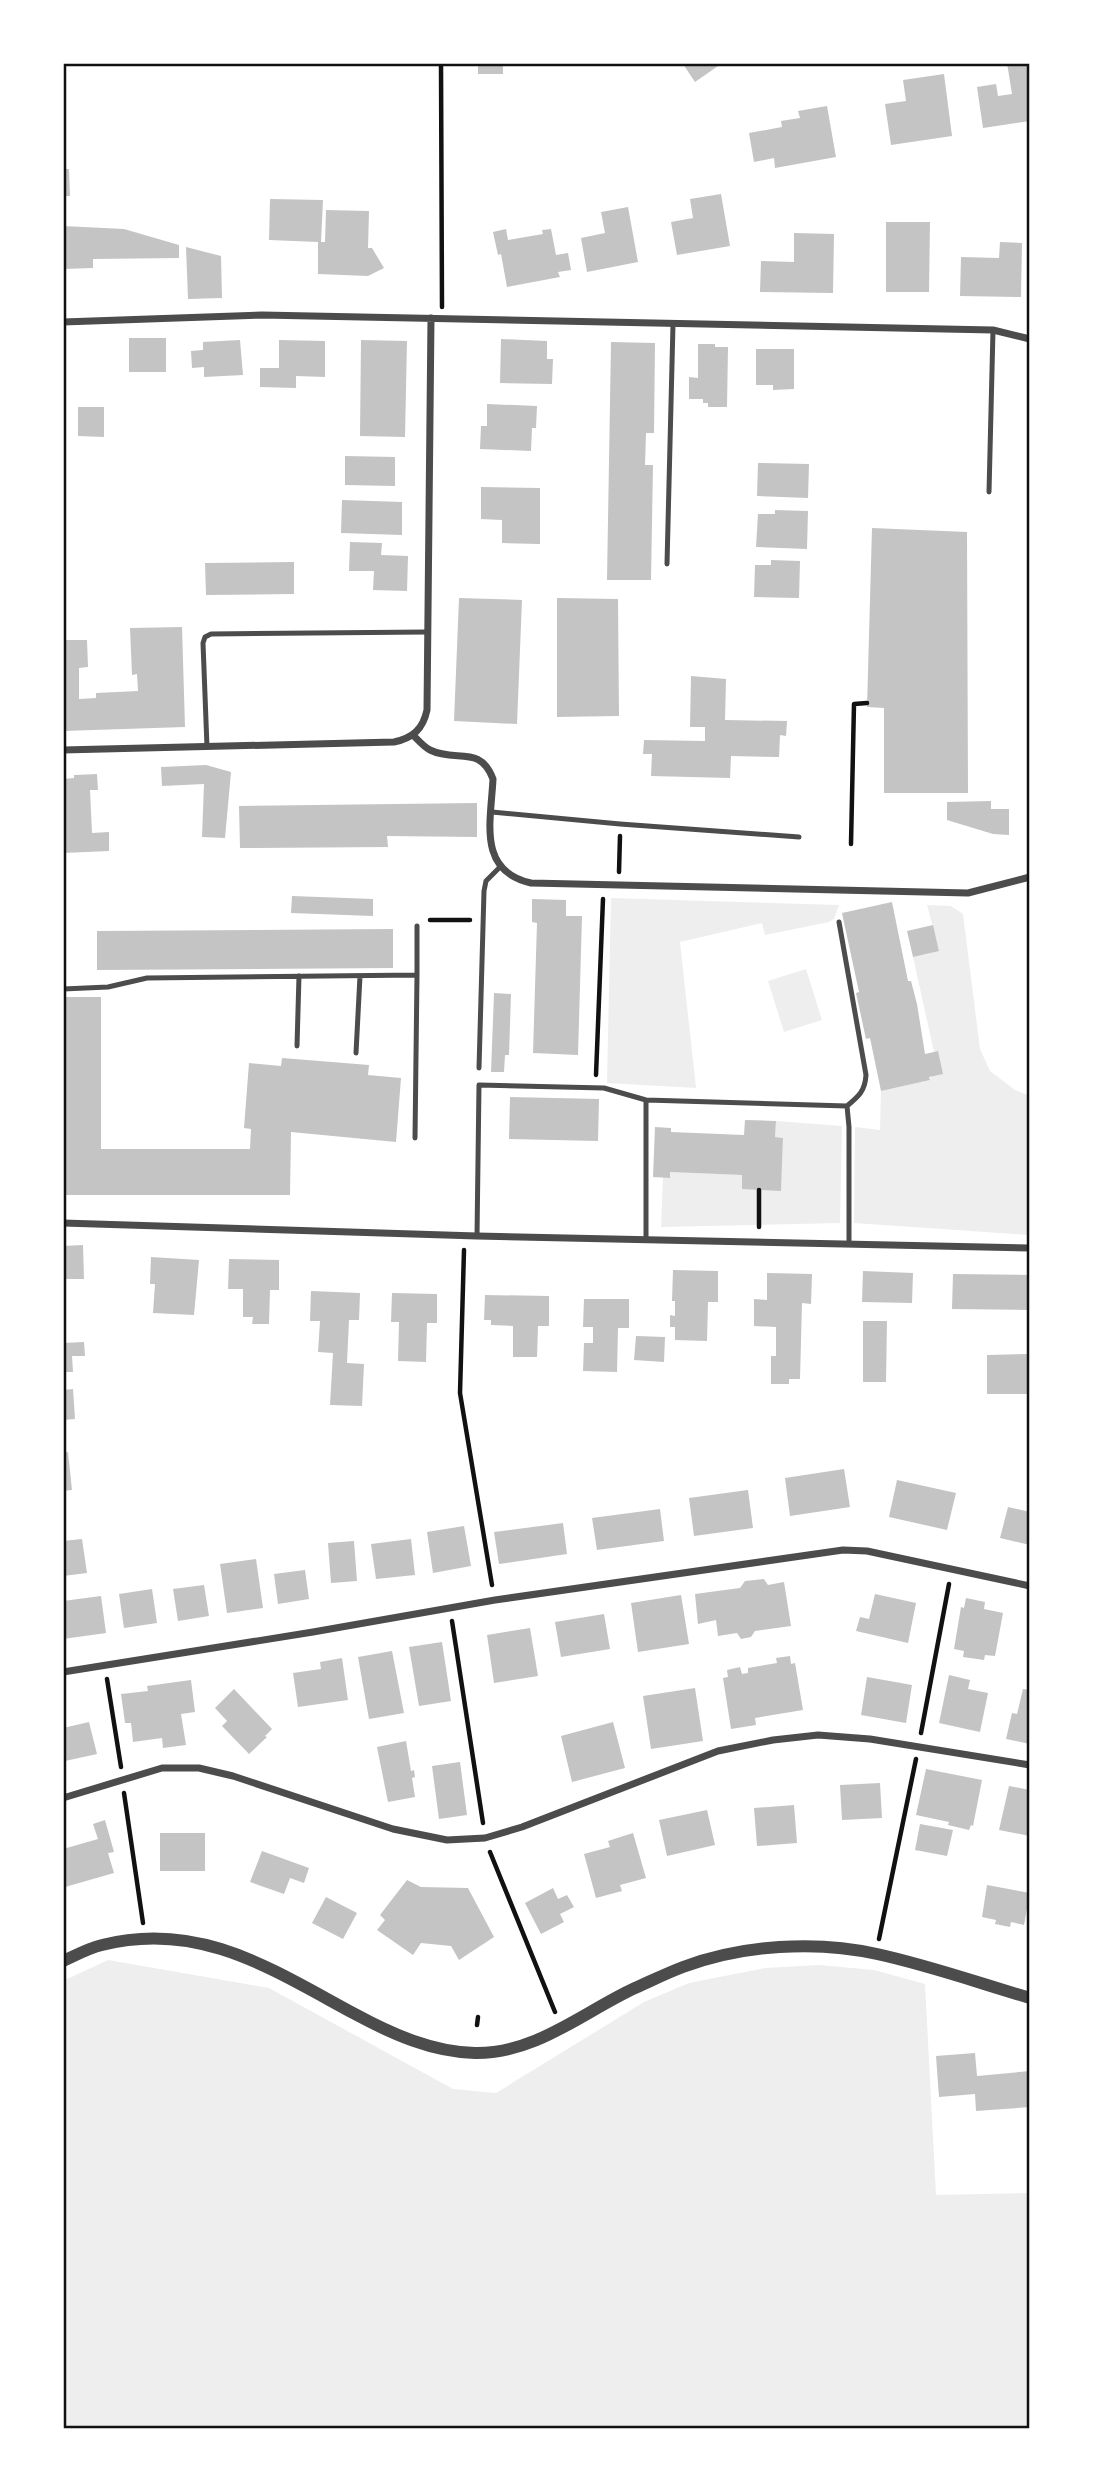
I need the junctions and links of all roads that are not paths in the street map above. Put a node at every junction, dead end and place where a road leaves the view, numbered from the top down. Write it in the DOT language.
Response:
graph roads {
  1 [pos="431,318"];
  2 [pos="63,322"];
  3 [pos="673,324"];
  4 [pos="993,330"];
  5 [pos="1030,339"];
  6 [pos="989,492"];
  7 [pos="667,564"];
  8 [pos="427,632"];
  9 [pos="413,735"];
  10 [pos="207,747"];
  11 [pos="63,750"];
  12 [pos="492,811"];
  13 [pos="799,837"];
  14 [pos="500,867"];
  15 [pos="1030,877"];
  16 [pos="839,922"];
  17 [pos="417,926"];
  18 [pos="417,975"];
  19 [pos="299,976"];
  20 [pos="360,976"];
  21 [pos="63,989"];
  22 [pos="297,1046"];
  23 [pos="356,1053"];
  24 [pos="479,1068"];
  25 [pos="646,1100"];
  26 [pos="846,1106"];
  27 [pos="415,1138"];
  28 [pos="63,1223"];
  29 [pos="477,1236"];
  30 [pos="646,1240"];
  31 [pos="849,1244"];
  32 [pos="1030,1248"];
  33 [pos="1030,1586"];
  34 [pos="63,1672"];
  35 [pos="1030,1765"];
  36 [pos="63,1798"];
  37 [pos="63,1961"];
  38 [pos="1030,1998"];
  1 -- 2 [label="street"];
  1 -- 3 [label="street"];
  1 -- 8 [label="street"];
  3 -- 4 [label="street"];
  3 -- 7 [label="lane"];
  4 -- 5 [label="street"];
  4 -- 6 [label="lane"];
  8 -- 9 [label="street"];
  8 -- 10 [label="lane"];
  9 -- 10 [label="street"];
  9 -- 12 [label="street"];
  10 -- 11 [label="street"];
  12 -- 13 [label="lane"];
  12 -- 14 [label="street"];
  14 -- 15 [label="street"];
  14 -- 24 [label="lane"];
  16 -- 26 [label="lane"];
  17 -- 18 [label="lane"];
  18 -- 20 [label="lane"];
  18 -- 27 [label="lane"];
  19 -- 20 [label="lane"];
  19 -- 21 [label="lane"];
  19 -- 22 [label="lane"];
  20 -- 23 [label="lane"];
  25 -- 26 [label="lane"];
  25 -- 29 [label="lane"];
  25 -- 30 [label="lane"];
  26 -- 31 [label="lane"];
  28 -- 29 [label="street"];
  29 -- 30 [label="street"];
  30 -- 31 [label="street"];
  31 -- 32 [label="street"];
  33 -- 34 [label="street"];
  35 -- 36 [label="street"];
  37 -- 38 [label="street"];
}
